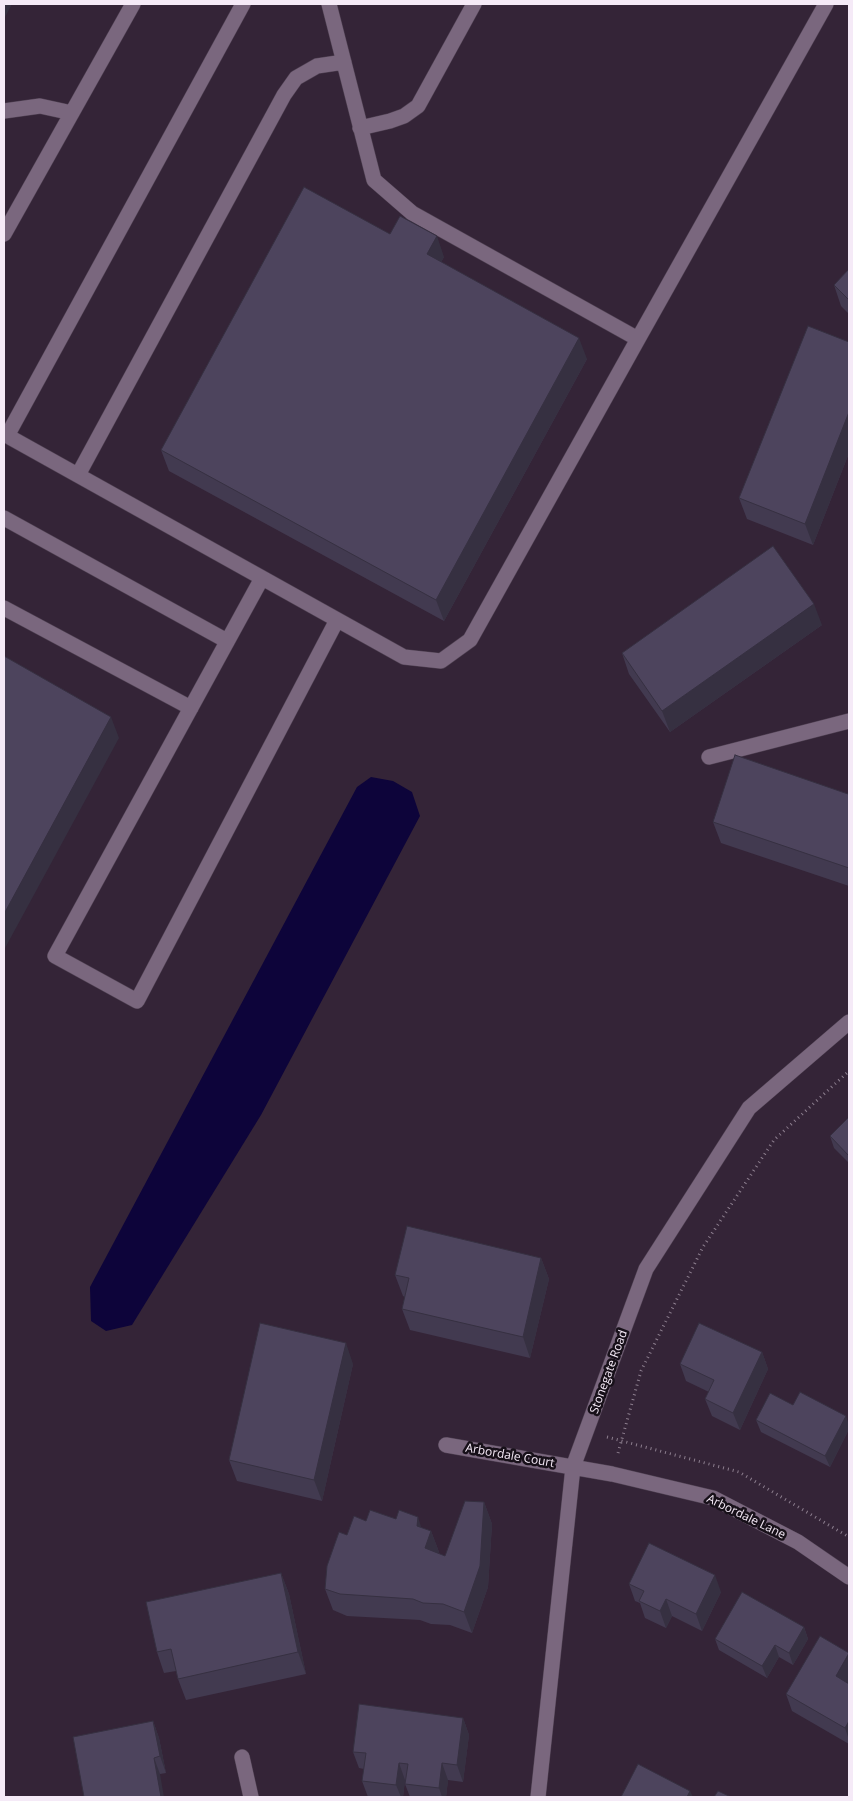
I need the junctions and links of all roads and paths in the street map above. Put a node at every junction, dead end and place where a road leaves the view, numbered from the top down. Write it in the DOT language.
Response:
graph roads {
  1 [pos="133,4"];
  2 [pos="243,4"];
  3 [pos="329,4"];
  4 [pos="474,4"];
  5 [pos="826,4"];
  6 [pos="344,62"];
  7 [pos="4,112"];
  8 [pos="72,112"];
  9 [pos="360,128"];
  10 [pos="4,234"];
  11 [pos="638,339"];
  12 [pos="6,435"];
  13 [pos="78,475"];
  14 [pos="4,518"];
  15 [pos="262,578"];
  16 [pos="4,608"];
  17 [pos="337,620"];
  18 [pos="227,641"];
  19 [pos="191,708"];
  20 [pos="849,721"];
  21 [pos="709,757"];
  22 [pos="849,1022"];
  23 [pos="849,1071"];
  24 [pos="588,1432"];
  25 [pos="622,1441"];
  26 [pos="446,1445"];
  27 [pos="574,1468"];
  28 [pos="612,1474"];
  29 [pos="849,1537"];
  30 [pos="849,1577"];
  31 [pos="242,1757"];
  32 [pos="251,1797"];
  33 [pos="538,1797"];
  1 -- 8 [label="street"];
  2 -- 12 [label="street"];
  3 -- 6 [label="street"];
  4 -- 9 [label="street"];
  5 -- 11 [label="street"];
  6 -- 9 [label="street"];
  6 -- 13 [label="street"];
  7 -- 8 [label="street"];
  8 -- 10 [label="street"];
  9 -- 11 [label="street"];
  11 -- 17 [label="street"];
  12 -- 13 [label="street"];
  13 -- 15 [label="street"];
  14 -- 18 [label="street"];
  15 -- 17 [label="street"];
  15 -- 18 [label="street"];
  16 -- 19 [label="street"];
  17 -- 19 [label="street"];
  18 -- 19 [label="street"];
  20 -- 21 [label="street"];
  22 -- 24 [label="street, Stonegate Road"];
  23 -- 25 [label="path"];
  24 -- 25 [label="path"];
  24 -- 27 [label="street, Stonegate Road"];
  25 -- 28 [label="path"];
  25 -- 29 [label="path"];
  26 -- 27 [label="street, Arbordale Court"];
  27 -- 28 [label="street, Arbordale Lane"];
  27 -- 33 [label="street, Stonegate Road"];
  28 -- 30 [label="street, Arbordale Lane"];
  31 -- 32 [label="street"];
}
